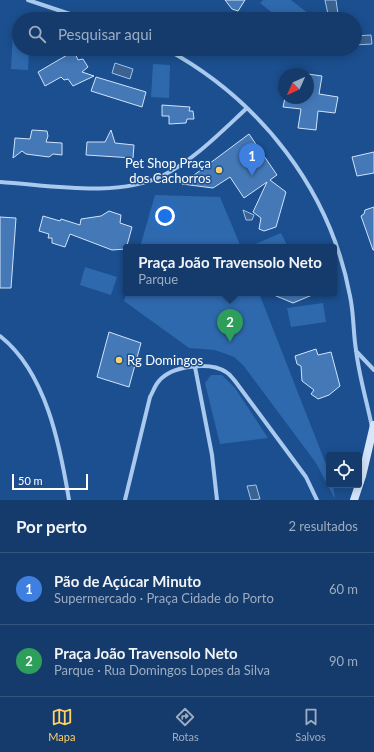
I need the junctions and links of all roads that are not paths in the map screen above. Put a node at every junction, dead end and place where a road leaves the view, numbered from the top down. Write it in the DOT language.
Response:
graph roads {
  1 [pos="28,0"];
  2 [pos="65,12"];
  3 [pos="179,56"];
  4 [pos="247,108"];
  5 [pos="0,182"];
  6 [pos="0,336"];
  7 [pos="356,350"];
  8 [pos="195,367"];
  9 [pos="374,370"];
  10 [pos="373,427"];
  11 [pos="69,500"];
  12 [pos="125,500"];
  13 [pos="217,500"];
  14 [pos="317,500"];
  15 [pos="354,500"];
  1 -- 2 [label="street"];
  3 -- 4 [label="street"];
  4 -- 5 [label="street"];
  4 -- 7 [label="street"];
  6 -- 11 [label="street"];
  7 -- 9 [label="street"];
  7 -- 10 [label="street"];
  8 -- 12 [label="street"];
  8 -- 13 [label="street"];
  8 -- 14 [label="street"];
  10 -- 15 [label="main road"];
}
